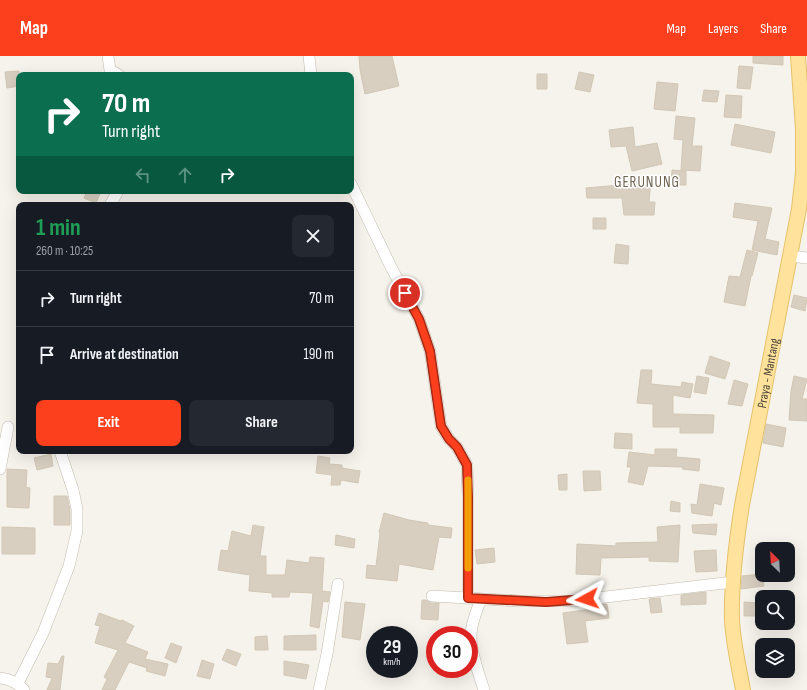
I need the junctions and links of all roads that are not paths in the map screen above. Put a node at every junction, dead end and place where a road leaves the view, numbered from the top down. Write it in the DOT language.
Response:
graph roads {
  1 [pos="108,56"];
  2 [pos="309,56"];
  3 [pos="798,56"];
  4 [pos="114,72"];
  5 [pos="311,72"];
  6 [pos="354,190"];
  7 [pos="790,256"];
  8 [pos="807,258"];
  9 [pos="8,427"];
  10 [pos="61,454"];
  11 [pos="0,468"];
  12 [pos="733,582"];
  13 [pos="338,584"];
  14 [pos="432,596"];
  15 [pos="468,598"];
  16 [pos="481,599"];
  17 [pos="0,678"];
  18 [pos="21,687"];
  19 [pos="319,690"];
  20 [pos="484,690"];
  21 [pos="743,690"];
  1 -- 4 [label="street"];
  2 -- 5 [label="street"];
  3 -- 7 [label="main road, Praya - Mantang"];
  6 -- 15 [label="street"];
  7 -- 8 [label="street"];
  7 -- 12 [label="main road, Praya - Mantang"];
  9 -- 11 [label="street"];
  10 -- 18 [label="street"];
  12 -- 16 [label="street"];
  12 -- 21 [label="main road, Praya - Mantang"];
  13 -- 19 [label="street"];
  14 -- 15 [label="street"];
  15 -- 16 [label="street"];
  16 -- 20 [label="street"];
  17 -- 18 [label="street"];
}
